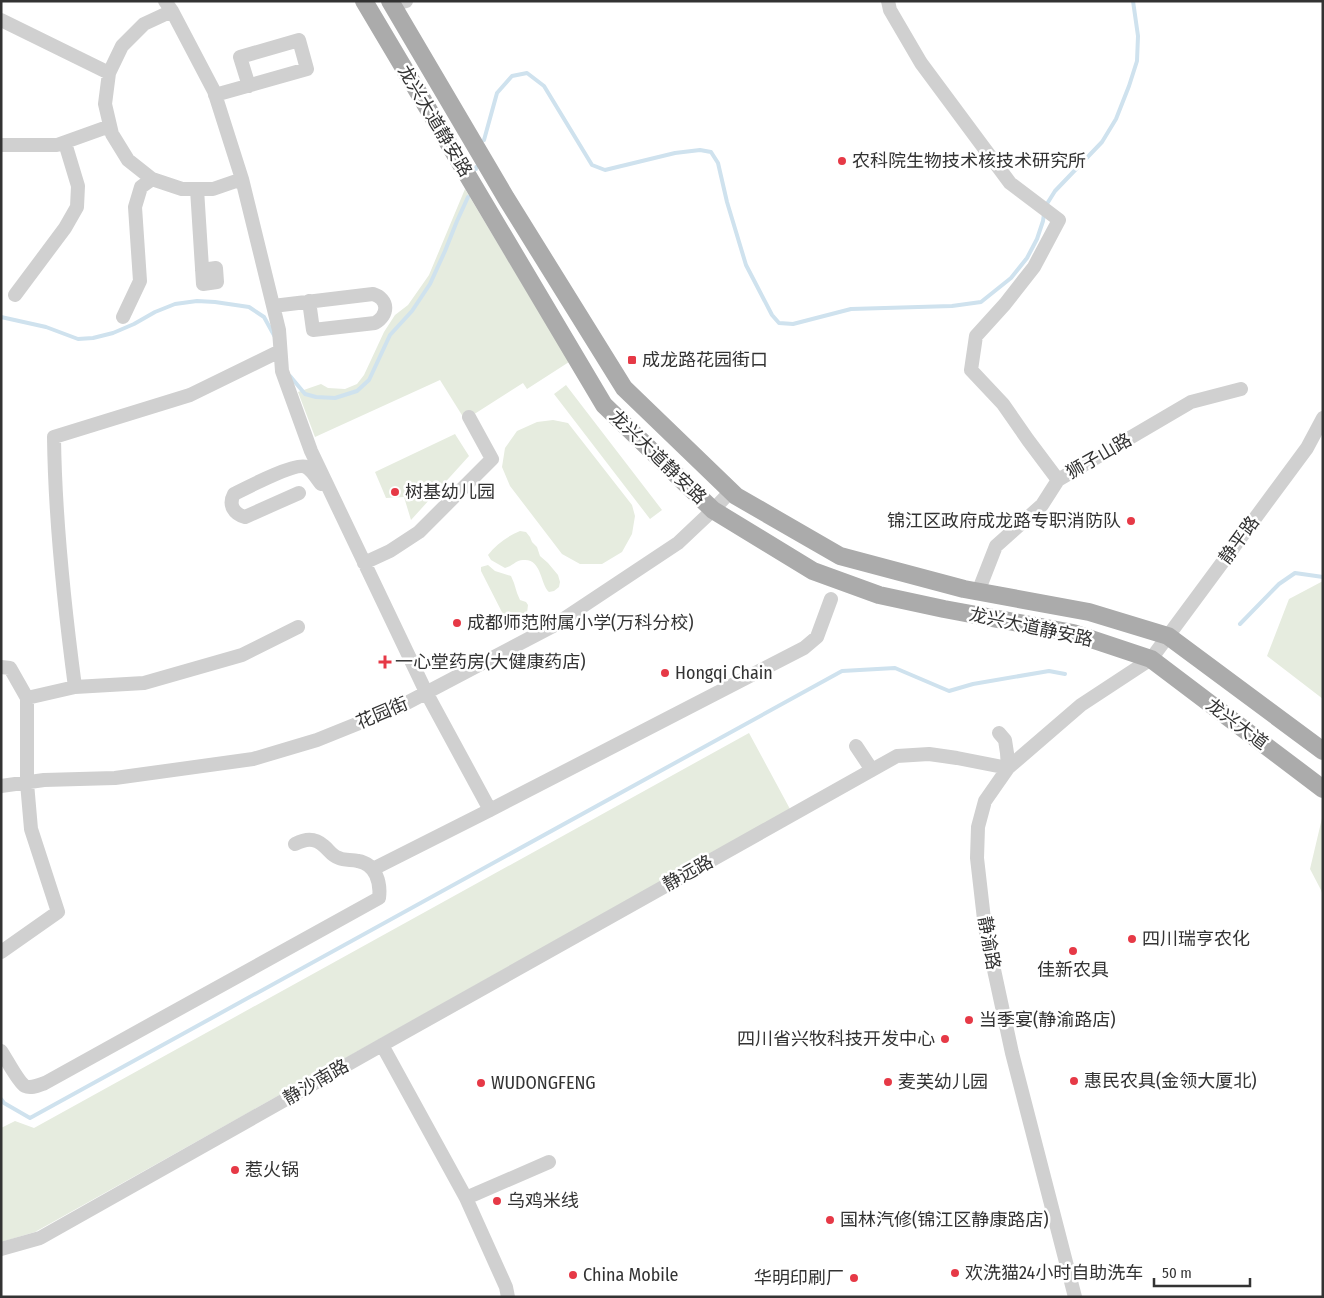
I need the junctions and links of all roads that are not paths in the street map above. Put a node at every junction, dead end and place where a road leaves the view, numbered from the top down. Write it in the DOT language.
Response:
graph roads {
  1 [pos="364,1"];
  2 [pos="888,1"];
  3 [pos="396,2"];
  4 [pos="168,6"];
  5 [pos="1,20"];
  6 [pos="108,73"];
  7 [pos="249,86"];
  8 [pos="215,96"];
  9 [pos="110,126"];
  10 [pos="65,142"];
  11 [pos="5,146"];
  12 [pos="242,178"];
  13 [pos="152,179"];
  14 [pos="198,189"];
  15 [pos="202,270"];
  16 [pos="15,295"];
  17 [pos="309,301"];
  18 [pos="273,306"];
  19 [pos="123,316"];
  20 [pos="280,351"];
  21 [pos="1241,389"];
  22 [pos="468,417"];
  23 [pos="1323,418"];
  24 [pos="1058,480"];
  25 [pos="327,484"];
  26 [pos="731,491"];
  27 [pos="299,493"];
  28 [pos="713,510"];
  29 [pos="364,564"];
  30 [pos="978,592"];
  31 [pos="831,599"];
  32 [pos="298,627"];
  33 [pos="1168,636"];
  34 [pos="1151,659"];
  35 [pos="1,667"];
  36 [pos="75,687"];
  37 [pos="426,692"];
  38 [pos="27,698"];
  39 [pos="999,733"];
  40 [pos="856,746"];
  41 [pos="1323,751"];
  42 [pos="1008,768"];
  43 [pos="872,770"];
  44 [pos="27,783"];
  45 [pos="1,786"];
  46 [pos="1323,789"];
  47 [pos="490,810"];
  48 [pos="295,844"];
  49 [pos="373,869"];
  50 [pos="1,952"];
  51 [pos="382,1045"];
  52 [pos="1,1051"];
  53 [pos="549,1162"];
  54 [pos="466,1198"];
  55 [pos="1,1249"];
  56 [pos="508,1297"];
  57 [pos="1075,1297"];
  1 -- 28 [label="main road, 龙兴大道静安路"];
  2 -- 24 [label="street"];
  3 -- 26 [label="main road, 龙兴大道静安路"];
  4 -- 6 [label="street"];
  4 -- 8 [label="street"];
  5 -- 6 [label="street"];
  6 -- 9 [label="street"];
  7 -- 7 [label="street"];
  7 -- 8 [label="street"];
  8 -- 12 [label="street"];
  9 -- 10 [label="street"];
  9 -- 13 [label="street"];
  10 -- 11 [label="street"];
  10 -- 16 [label="street"];
  12 -- 14 [label="street"];
  12 -- 18 [label="street"];
  13 -- 14 [label="street"];
  13 -- 19 [label="street"];
  14 -- 15 [label="street"];
  17 -- 17 [label="street"];
  17 -- 18 [label="street"];
  18 -- 20 [label="street"];
  20 -- 25 [label="street"];
  20 -- 36 [label="street"];
  21 -- 24 [label="street, 狮子山路"];
  22 -- 29 [label="street"];
  23 -- 33 [label="street, 静平路"];
  24 -- 30 [label="street, 狮子山路"];
  25 -- 27 [label="street"];
  25 -- 29 [label="street"];
  26 -- 28 [label="street, 花园街"];
  26 -- 30 [label="main road, 龙兴大道静安路"];
  28 -- 34 [label="main road, 龙兴大道静安路"];
  28 -- 37 [label="street, 花园街"];
  29 -- 37 [label="street"];
  30 -- 33 [label="main road, 龙兴大道静安路"];
  31 -- 47 [label="street"];
  32 -- 36 [label="street"];
  33 -- 34 [label="street, 静平路"];
  33 -- 41 [label="main road, 龙兴大道"];
  34 -- 42 [label="street, 静渝路"];
  34 -- 46 [label="main road, 龙兴大道"];
  35 -- 38 [label="street"];
  36 -- 38 [label="street"];
  37 -- 44 [label="street, 花园街"];
  37 -- 47 [label="street"];
  38 -- 44 [label="street"];
  39 -- 42 [label="street"];
  40 -- 43 [label="street"];
  42 -- 43 [label="street, 静远路"];
  42 -- 57 [label="street, 静渝路"];
  43 -- 51 [label="street, 静远路"];
  44 -- 45 [label="street, 花园街"];
  44 -- 50 [label="street"];
  47 -- 49 [label="street"];
  48 -- 49 [label="street"];
  49 -- 52 [label="street"];
  51 -- 54 [label="street"];
  51 -- 55 [label="street, 静沙南路"];
  53 -- 54 [label="street"];
  54 -- 56 [label="street"];
}
